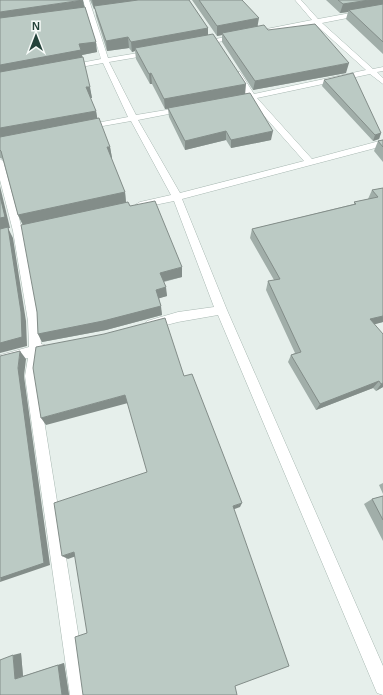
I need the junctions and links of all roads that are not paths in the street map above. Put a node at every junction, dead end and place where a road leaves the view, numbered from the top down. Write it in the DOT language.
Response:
graph roads {
  1 [pos="86,0"];
  2 [pos="298,0"];
  3 [pos="383,9"];
  4 [pos="316,21"];
  5 [pos="191,45"];
  6 [pos="160,51"];
  7 [pos="105,61"];
  8 [pos="231,66"];
  9 [pos="60,69"];
  10 [pos="383,69"];
  11 [pos="373,71"];
  12 [pos="383,82"];
  13 [pos="252,97"];
  14 [pos="230,101"];
  15 [pos="193,108"];
  16 [pos="133,118"];
  17 [pos="78,129"];
  18 [pos="383,143"];
  19 [pos="0,162"];
  20 [pos="310,162"];
  21 [pos="177,197"];
  22 [pos="131,207"];
  23 [pos="221,310"];
  24 [pos="142,326"];
  25 [pos="51,347"];
  26 [pos="36,350"];
  27 [pos="0,360"];
  28 [pos="383,687"];
  29 [pos="79,695"];
  1 -- 7 [label="street"];
  2 -- 4 [label="street"];
  3 -- 4 [label="street"];
  4 -- 5 [label="street"];
  4 -- 11 [label="street"];
  6 -- 7 [label="street"];
  7 -- 9 [label="street"];
  7 -- 16 [label="street"];
  8 -- 13 [label="street"];
  10 -- 11 [label="street"];
  11 -- 12 [label="street"];
  11 -- 13 [label="street"];
  13 -- 14 [label="street"];
  13 -- 20 [label="street"];
  15 -- 16 [label="street"];
  16 -- 17 [label="street"];
  16 -- 21 [label="street"];
  18 -- 20 [label="street"];
  19 -- 26 [label="street"];
  20 -- 21 [label="street"];
  21 -- 22 [label="street"];
  21 -- 23 [label="street"];
  23 -- 24 [label="street"];
  23 -- 28 [label="street"];
  25 -- 26 [label="street"];
  26 -- 27 [label="street"];
  26 -- 29 [label="street"];
}
